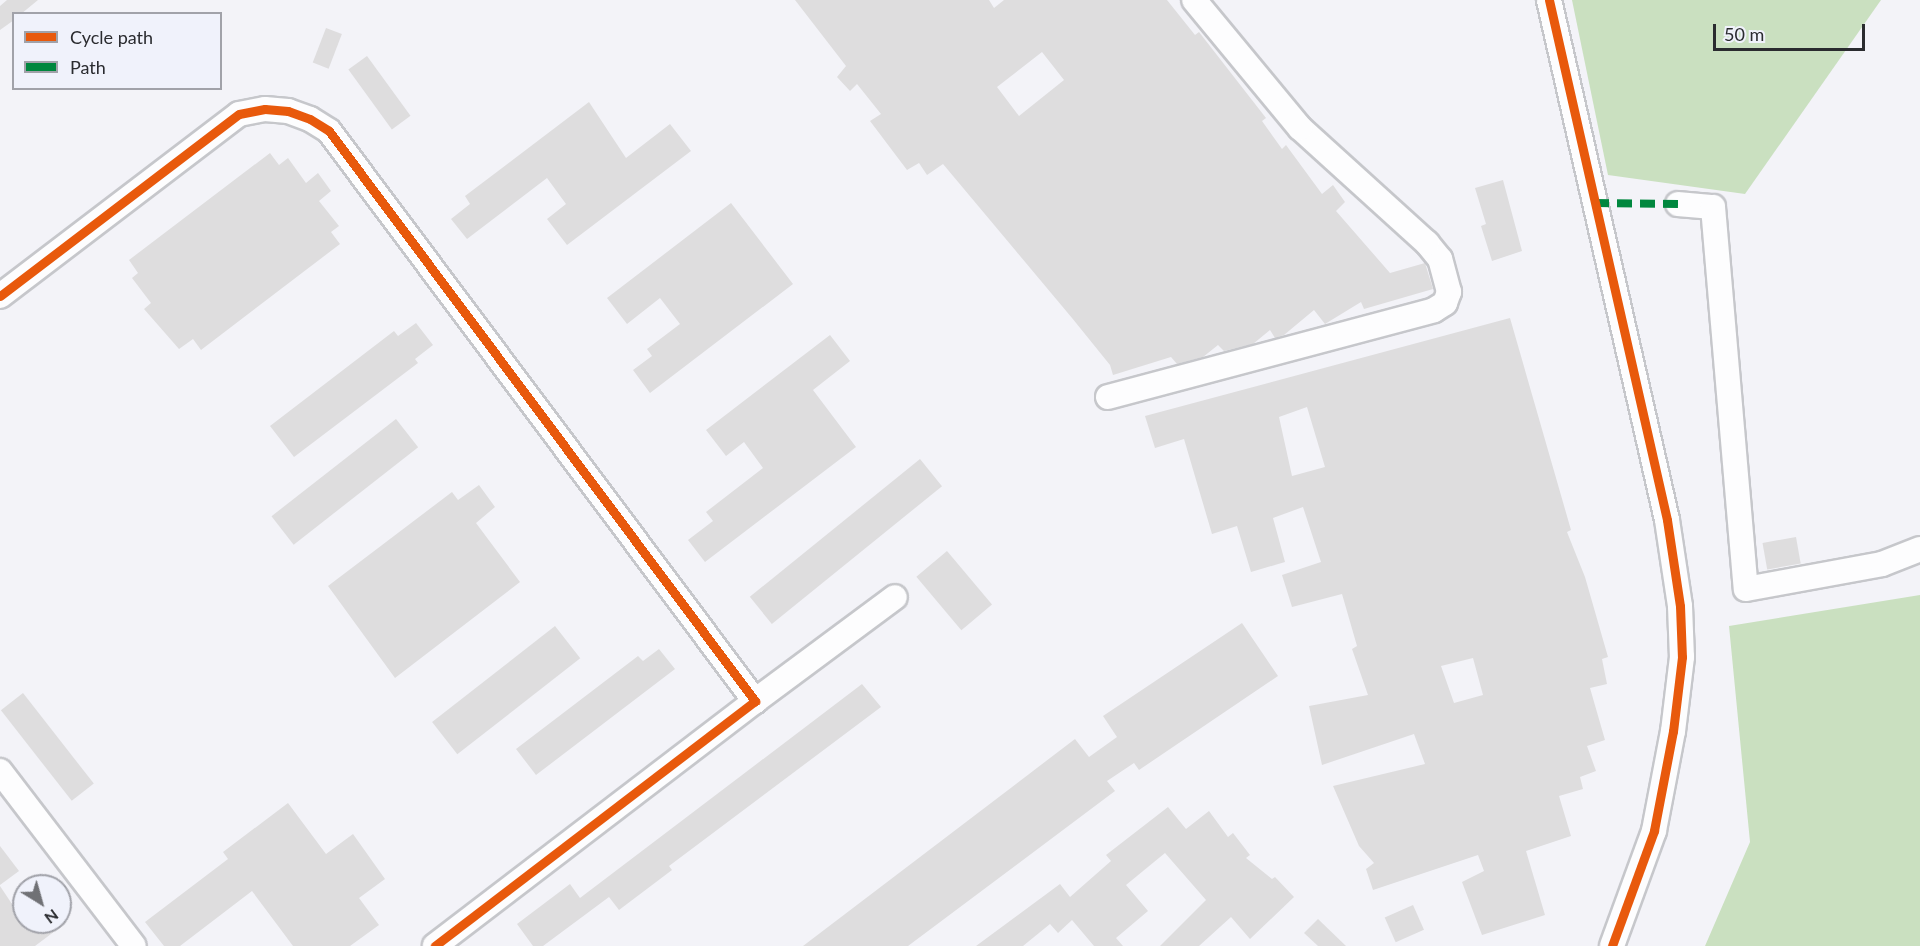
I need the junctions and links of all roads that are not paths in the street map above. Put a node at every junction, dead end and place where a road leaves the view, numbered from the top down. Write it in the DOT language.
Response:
graph roads {
  1 [pos="1194,0"];
  2 [pos="1549,0"];
  3 [pos="1678,204"];
  4 [pos="0,296"];
  5 [pos="1108,397"];
  6 [pos="1920,549"];
  7 [pos="895,597"];
  8 [pos="755,701"];
  9 [pos="0,771"];
  10 [pos="134,946"];
  11 [pos="435,946"];
  12 [pos="1612,946"];
  1 -- 5 [label="street"];
  2 -- 12 [label="street"];
  3 -- 6 [label="street"];
  4 -- 8 [label="street"];
  7 -- 8 [label="street"];
  8 -- 11 [label="street"];
  9 -- 10 [label="street"];
}
